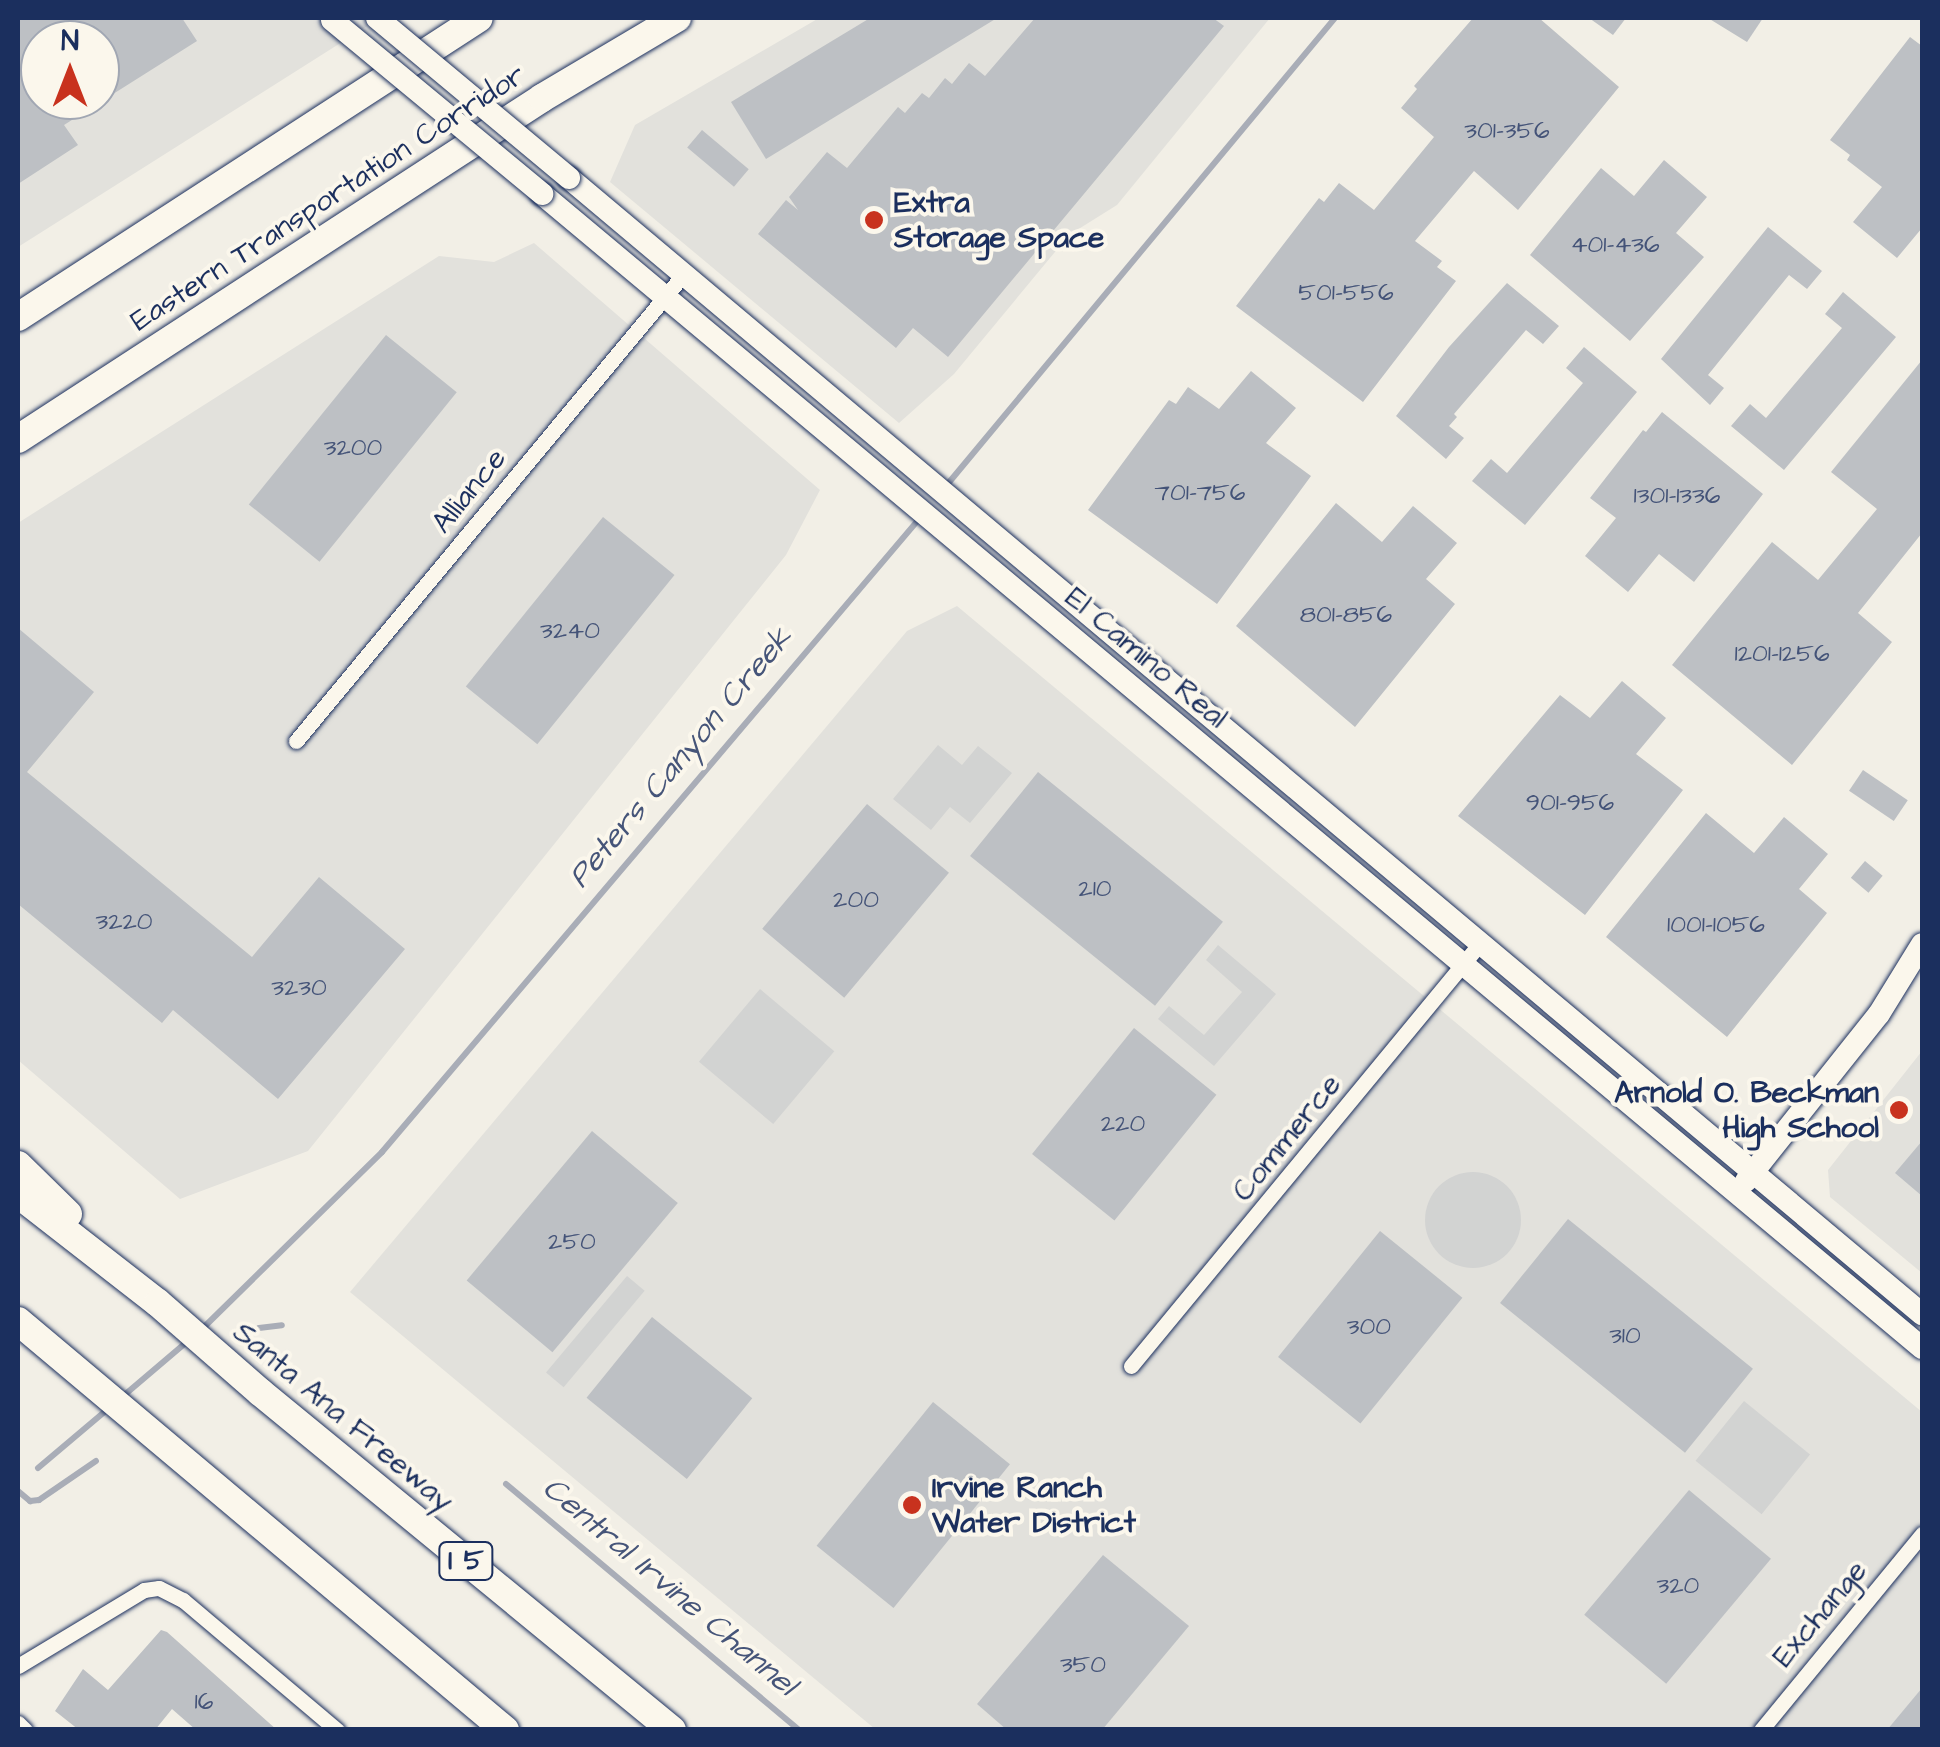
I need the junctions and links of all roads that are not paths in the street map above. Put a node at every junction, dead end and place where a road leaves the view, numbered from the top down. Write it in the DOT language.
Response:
graph roads {
  1 [pos="377,18"];
  2 [pos="479,18"];
  3 [pos="678,18"];
  4 [pos="330,19"];
  5 [pos="683,274"];
  6 [pos="664,297"];
  7 [pos="18,317"];
  8 [pos="18,439"];
  9 [pos="296,741"];
  10 [pos="1482,941"];
  11 [pos="1922,944"];
  12 [pos="1464,964"];
  13 [pos="18,1164"];
  14 [pos="1755,1170"];
  15 [pos="1736,1192"];
  16 [pos="18,1194"];
  17 [pos="158,1303"];
  18 [pos="1922,1314"];
  19 [pos="18,1321"];
  20 [pos="1922,1348"];
  21 [pos="1132,1366"];
  22 [pos="1922,1534"];
  23 [pos="18,1666"];
  24 [pos="18,1723"];
  25 [pos="25,1730"];
  26 [pos="337,1730"];
  27 [pos="504,1730"];
  28 [pos="672,1730"];
  29 [pos="1760,1730"];
  1 -- 5 [label="main road, El Camino Real, bridge"];
  2 -- 7 [label="highway"];
  3 -- 8 [label="highway, Eastern Transportation Corridor"];
  4 -- 6 [label="main road, El Camino Real, bridge"];
  5 -- 6 [label="street, Alliance"];
  5 -- 10 [label="main road, El Camino Real"];
  6 -- 9 [label="street, Alliance"];
  6 -- 12 [label="main road, El Camino Real"];
  10 -- 12 [label="street, Commerce"];
  10 -- 14 [label="main road, El Camino Real"];
  11 -- 14 [label="main road"];
  12 -- 15 [label="main road, El Camino Real"];
  12 -- 21 [label="street, Commerce"];
  13 -- 17 [label="highway"];
  14 -- 15 [label="main road"];
  14 -- 18 [label="main road, El Camino Real"];
  15 -- 20 [label="main road, El Camino Real"];
  16 -- 17 [label="highway, Santa Ana Freeway / I 5"];
  17 -- 28 [label="highway, Santa Ana Freeway / I 5"];
  19 -- 27 [label="highway"];
  22 -- 29 [label="street, Exchange"];
  23 -- 26 [label="street"];
  24 -- 25 [label="street"];
}
